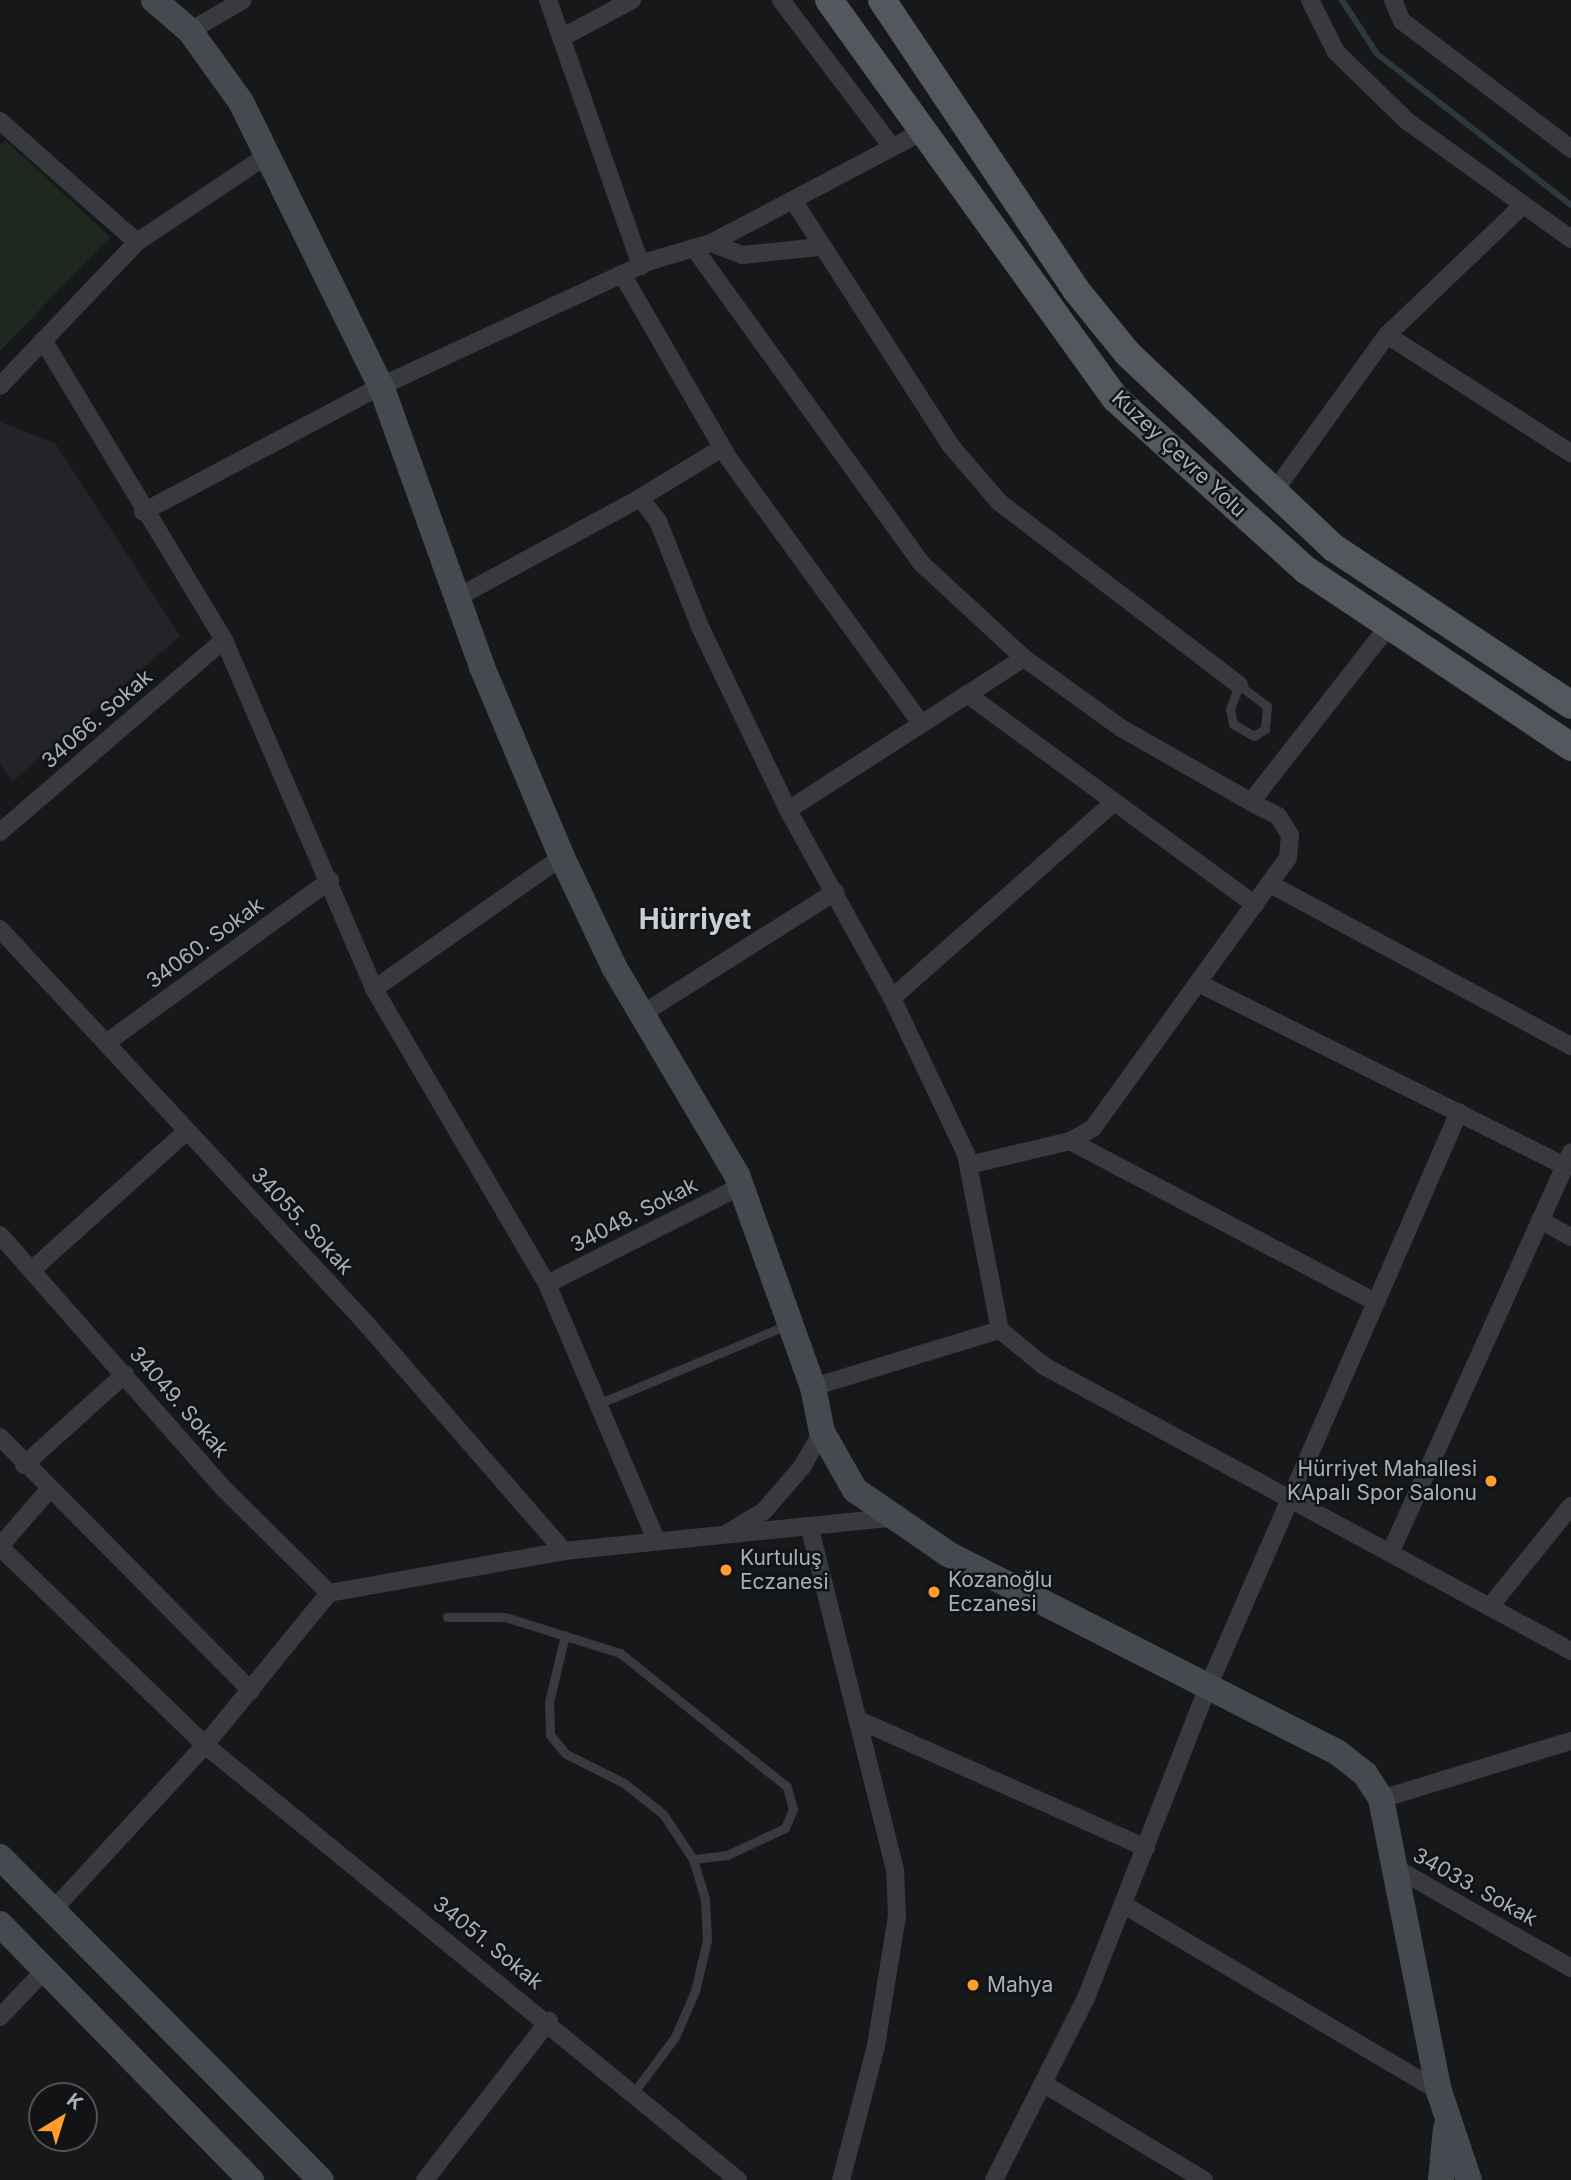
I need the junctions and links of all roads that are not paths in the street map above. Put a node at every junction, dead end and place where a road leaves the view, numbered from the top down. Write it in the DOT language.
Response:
graph roads {
  1 [pos="154,0"];
  2 [pos="243,0"];
  3 [pos="548,0"];
  4 [pos="632,0"];
  5 [pos="781,0"];
  6 [pos="829,0"];
  7 [pos="881,0"];
  8 [pos="1310,0"];
  9 [pos="1393,0"];
  10 [pos="190,32"];
  11 [pos="561,38"];
  12 [pos="2,126"];
  13 [pos="927,129"];
  14 [pos="892,148"];
  15 [pos="1571,149"];
  16 [pos="270,153"];
  17 [pos="793,200"];
  18 [pos="1523,205"];
  19 [pos="1571,239"];
  20 [pos="137,242"];
  21 [pos="702,246"];
  22 [pos="819,247"];
  23 [pos="641,266"];
  24 [pos="622,274"];
  25 [pos="1387,335"];
  26 [pos="43,340"];
  27 [pos="0,386"];
  28 [pos="381,386"];
  29 [pos="722,448"];
  30 [pos="1571,453"];
  31 [pos="1273,493"];
  32 [pos="640,498"];
  33 [pos="143,512"];
  34 [pos="458,597"];
  35 [pos="1387,628"];
  36 [pos="224,640"];
  37 [pos="1024,658"];
  38 [pos="1239,685"];
  39 [pos="967,694"];
  40 [pos="1571,705"];
  41 [pos="919,722"];
  42 [pos="1571,747"];
  43 [pos="1114,802"];
  44 [pos="1251,802"];
  45 [pos="788,810"];
  46 [pos="0,832"];
  47 [pos="562,857"];
  48 [pos="330,880"];
  49 [pos="1270,884"];
  50 [pos="835,892"];
  51 [pos="1255,905"];
  52 [pos="0,929"];
  53 [pos="1198,983"];
  54 [pos="374,989"];
  55 [pos="892,998"];
  56 [pos="645,1012"];
  57 [pos="106,1043"];
  58 [pos="1571,1046"];
  59 [pos="1458,1112"];
  60 [pos="187,1131"];
  61 [pos="1070,1141"];
  62 [pos="1568,1159"];
  63 [pos="970,1165"];
  64 [pos="741,1186"];
  65 [pos="1540,1220"];
  66 [pos="0,1235"];
  67 [pos="1571,1237"];
  68 [pos="33,1269"];
  69 [pos="547,1284"];
  70 [pos="1376,1302"];
  71 [pos="790,1323"];
  72 [pos="1000,1329"];
  73 [pos="125,1374"];
  74 [pos="813,1387"];
  75 [pos="598,1404"];
  76 [pos="822,1432"];
  77 [pos="0,1437"];
  78 [pos="24,1465"];
  79 [pos="48,1491"];
  80 [pos="1293,1496"];
  81 [pos="1571,1506"];
  82 [pos="888,1518"];
  83 [pos="810,1528"];
  84 [pos="719,1538"];
  85 [pos="656,1540"];
  86 [pos="0,1546"];
  87 [pos="1392,1549"];
  88 [pos="564,1551"];
  89 [pos="329,1593"];
  90 [pos="1492,1604"];
  91 [pos="447,1617"];
  92 [pos="565,1635"];
  93 [pos="1571,1651"];
  94 [pos="1208,1687"];
  95 [pos="251,1691"];
  96 [pos="861,1721"];
  97 [pos="1571,1741"];
  98 [pos="205,1745"];
  99 [pos="1381,1799"];
  100 [pos="1146,1847"];
  101 [pos="0,1857"];
  102 [pos="693,1859"];
  103 [pos="1394,1867"];
  104 [pos="1124,1905"];
  105 [pos="52,1911"];
  106 [pos="0,1924"];
  107 [pos="1571,1968"];
  108 [pos="44,1971"];
  109 [pos="0,2018"];
  110 [pos="548,2021"];
  111 [pos="1044,2084"];
  112 [pos="1439,2091"];
  113 [pos="634,2092"];
  114 [pos="1447,2122"];
  115 [pos="251,2180"];
  116 [pos="321,2180"];
  117 [pos="425,2180"];
  118 [pos="738,2180"];
  119 [pos="841,2180"];
  120 [pos="994,2180"];
  121 [pos="1203,2180"];
  122 [pos="1441,2180"];
  123 [pos="1469,2180"];
  1 -- 10 [label="street"];
  2 -- 10 [label="street"];
  3 -- 11 [label="street"];
  4 -- 11 [label="street"];
  5 -- 14 [label="street"];
  6 -- 13 [label="main road, Kuzey Çevre Yolu"];
  7 -- 31 [label="main road, Kuzey Çevre Yolu"];
  8 -- 18 [label="street"];
  9 -- 15 [label="street"];
  10 -- 16 [label="street"];
  11 -- 23 [label="street"];
  12 -- 20 [label="street"];
  13 -- 14 [label="street"];
  13 -- 35 [label="main road, Kuzey Çevre Yolu"];
  14 -- 17 [label="street"];
  16 -- 20 [label="street"];
  16 -- 28 [label="street"];
  17 -- 21 [label="street"];
  17 -- 22 [label="street"];
  18 -- 19 [label="street"];
  18 -- 25 [label="street"];
  20 -- 26 [label="street"];
  21 -- 22 [label="street"];
  21 -- 23 [label="street"];
  21 -- 37 [label="street"];
  22 -- 38 [label="street"];
  23 -- 24 [label="street"];
  24 -- 28 [label="street"];
  24 -- 29 [label="street"];
  25 -- 30 [label="street"];
  25 -- 31 [label="street"];
  26 -- 27 [label="street"];
  26 -- 33 [label="street"];
  28 -- 33 [label="street"];
  28 -- 34 [label="street"];
  29 -- 32 [label="street"];
  29 -- 41 [label="street"];
  31 -- 40 [label="main road, Kuzey Çevre Yolu"];
  32 -- 34 [label="street"];
  32 -- 45 [label="street"];
  33 -- 36 [label="street"];
  34 -- 47 [label="street"];
  35 -- 42 [label="main road, Kuzey Çevre Yolu"];
  35 -- 44 [label="street"];
  36 -- 46 [label="street, 34066. Sokak"];
  36 -- 48 [label="street"];
  37 -- 39 [label="street"];
  37 -- 44 [label="street"];
  38 -- 38 [label="lane"];
  39 -- 41 [label="street"];
  39 -- 43 [label="street"];
  41 -- 45 [label="street"];
  43 -- 51 [label="street"];
  43 -- 55 [label="street"];
  44 -- 49 [label="street"];
  45 -- 50 [label="street"];
  47 -- 54 [label="street"];
  47 -- 56 [label="street"];
  48 -- 54 [label="street"];
  48 -- 57 [label="street, 34060. Sokak"];
  49 -- 51 [label="street"];
  49 -- 58 [label="street"];
  50 -- 55 [label="street"];
  50 -- 56 [label="street"];
  51 -- 53 [label="street"];
  52 -- 57 [label="street, 34055. Sokak"];
  53 -- 59 [label="street"];
  53 -- 61 [label="street"];
  54 -- 69 [label="street"];
  55 -- 63 [label="street"];
  56 -- 64 [label="street"];
  57 -- 60 [label="street, 34055. Sokak"];
  59 -- 62 [label="street"];
  59 -- 70 [label="street"];
  60 -- 68 [label="street"];
  60 -- 88 [label="street, 34055. Sokak"];
  61 -- 63 [label="street"];
  61 -- 70 [label="street"];
  62 -- 65 [label="street"];
  63 -- 72 [label="street"];
  64 -- 69 [label="street, 34048. Sokak"];
  64 -- 71 [label="street"];
  65 -- 67 [label="street"];
  65 -- 87 [label="street"];
  66 -- 68 [label="street, 34049. Sokak"];
  68 -- 73 [label="street, 34049. Sokak"];
  69 -- 75 [label="street"];
  70 -- 80 [label="street"];
  71 -- 74 [label="street"];
  71 -- 75 [label="lane"];
  72 -- 74 [label="street"];
  72 -- 80 [label="street"];
  73 -- 78 [label="street"];
  73 -- 89 [label="street, 34049. Sokak"];
  74 -- 76 [label="street"];
  75 -- 85 [label="street"];
  76 -- 82 [label="street"];
  76 -- 84 [label="street"];
  77 -- 78 [label="street"];
  78 -- 79 [label="street"];
  79 -- 86 [label="street"];
  79 -- 95 [label="street"];
  80 -- 87 [label="street"];
  80 -- 94 [label="street"];
  81 -- 90 [label="street"];
  82 -- 83 [label="street"];
  82 -- 94 [label="street"];
  83 -- 84 [label="street"];
  83 -- 96 [label="street"];
  84 -- 85 [label="street"];
  85 -- 88 [label="street"];
  86 -- 98 [label="street, 34051. Sokak"];
  87 -- 90 [label="street"];
  88 -- 89 [label="street"];
  89 -- 95 [label="street"];
  90 -- 93 [label="street"];
  91 -- 92 [label="lane"];
  92 -- 102 [label="lane"];
  92 -- 102 [label="lane"];
  94 -- 99 [label="street"];
  94 -- 100 [label="street"];
  95 -- 98 [label="street"];
  96 -- 100 [label="street"];
  96 -- 119 [label="street"];
  97 -- 99 [label="street"];
  98 -- 105 [label="street"];
  98 -- 110 [label="street, 34051. Sokak"];
  99 -- 103 [label="street"];
  100 -- 104 [label="street"];
  101 -- 105 [label="street"];
  102 -- 113 [label="lane"];
  103 -- 107 [label="street, 34033. Sokak"];
  103 -- 112 [label="street"];
  104 -- 111 [label="street"];
  104 -- 112 [label="street"];
  105 -- 116 [label="street"];
  106 -- 108 [label="street"];
  108 -- 109 [label="street"];
  108 -- 115 [label="street"];
  110 -- 113 [label="street, 34051. Sokak"];
  110 -- 117 [label="street"];
  111 -- 120 [label="street"];
  111 -- 121 [label="street"];
  112 -- 114 [label="street"];
  113 -- 118 [label="street, 34051. Sokak"];
  114 -- 122 [label="street"];
  114 -- 123 [label="street"];
}
